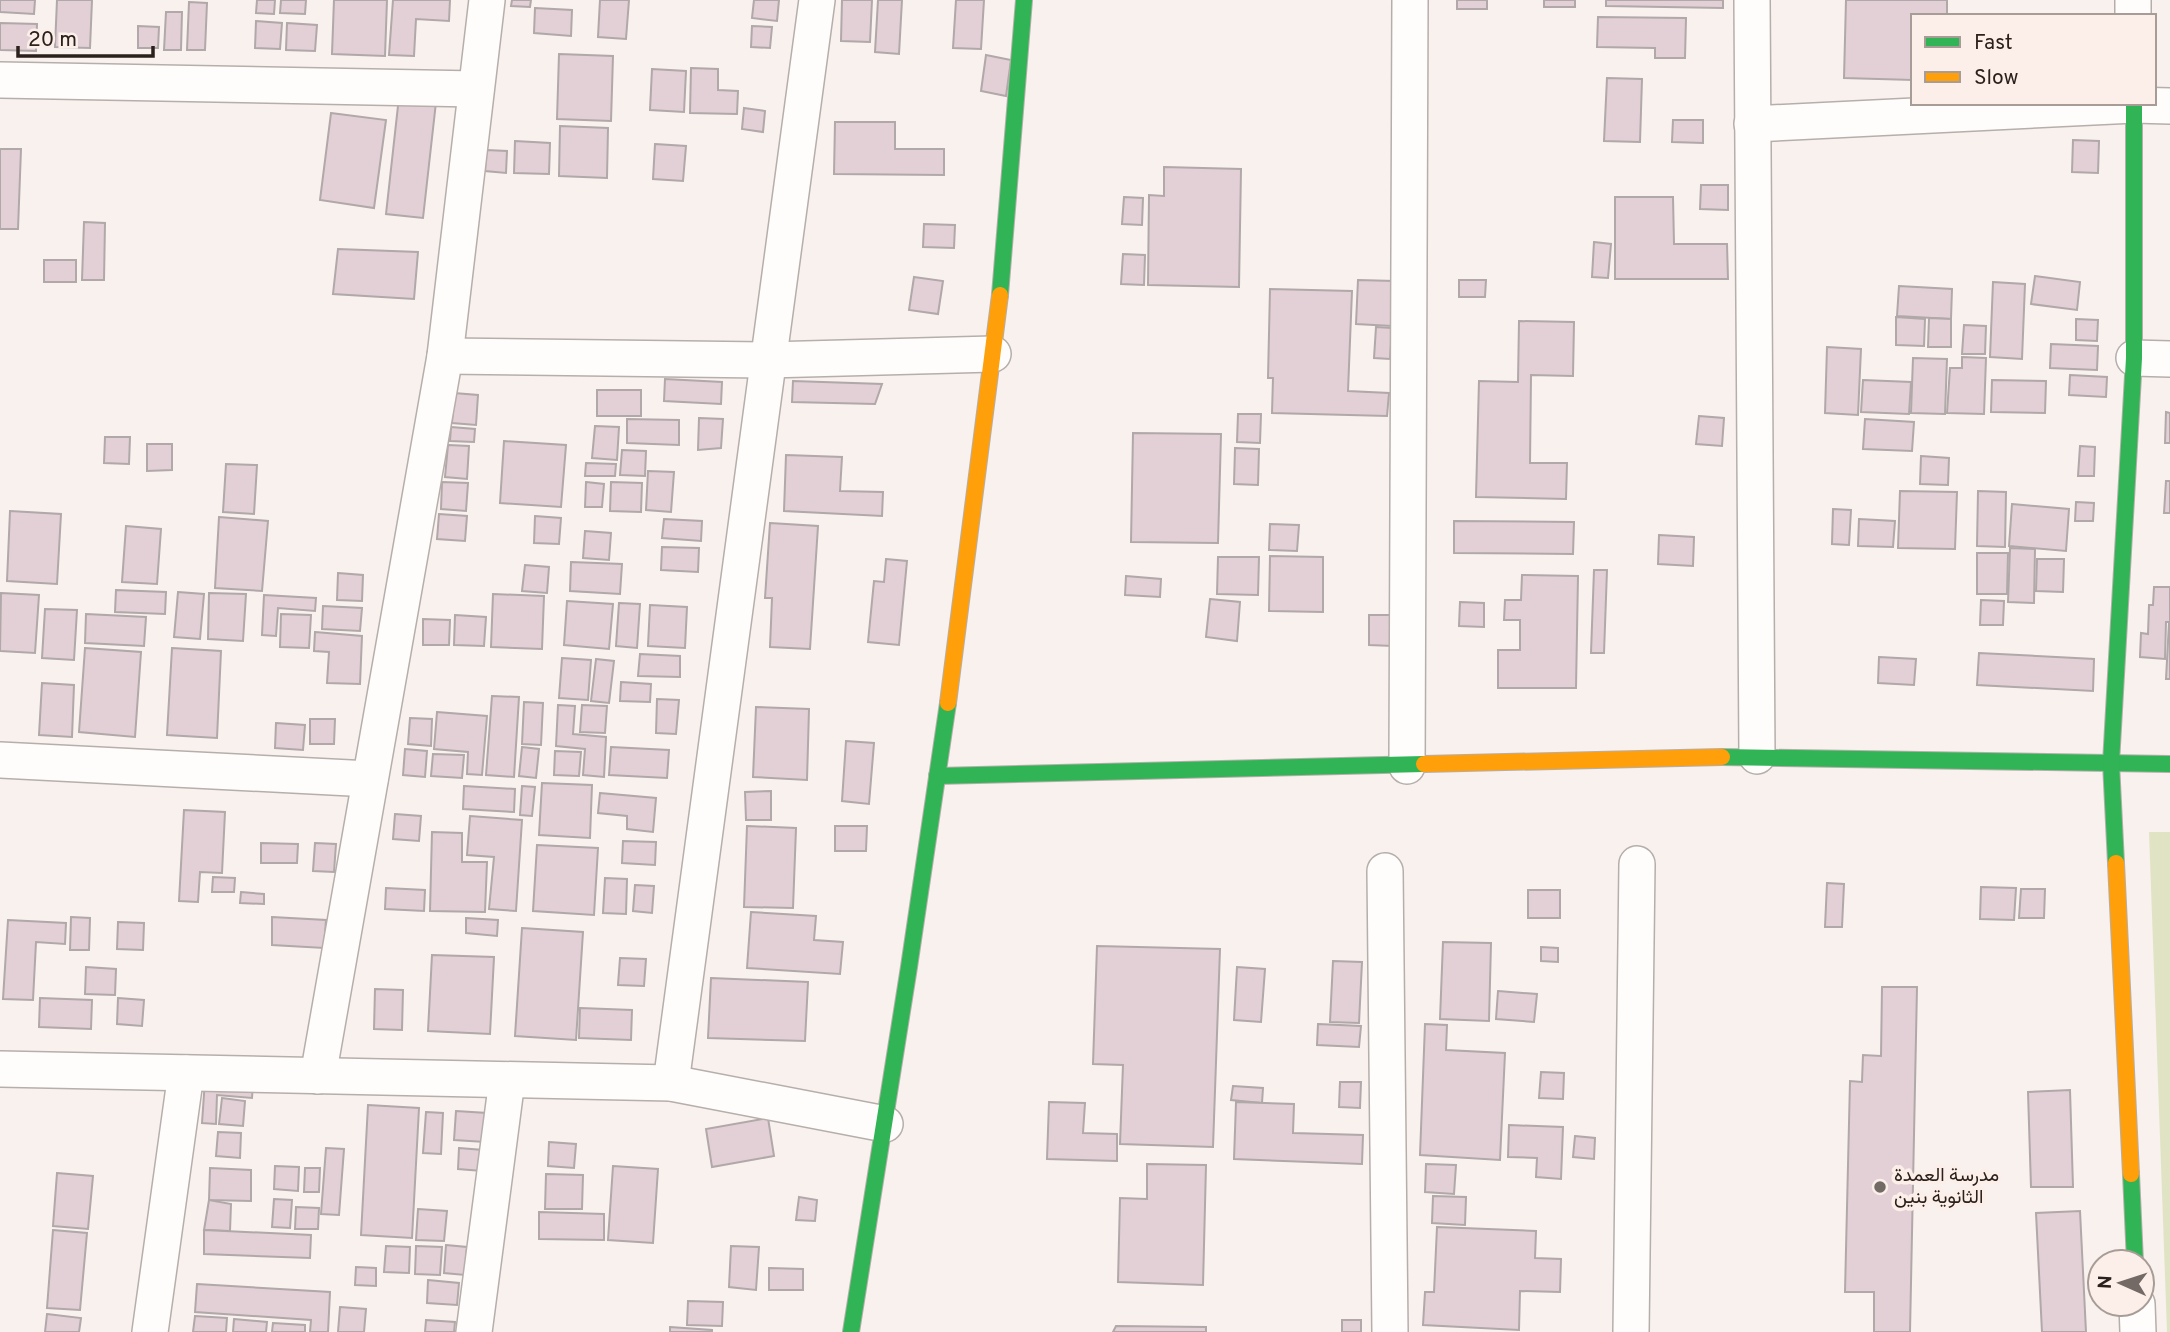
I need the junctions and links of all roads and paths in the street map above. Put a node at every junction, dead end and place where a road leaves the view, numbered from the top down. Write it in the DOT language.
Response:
graph roads {
  1 [pos="487,0"];
  2 [pos="817,0"];
  3 [pos="1024,0"];
  4 [pos="1410,0"];
  5 [pos="1752,0"];
  6 [pos="0,80"];
  7 [pos="476,89"];
  8 [pos="2115,105"];
  9 [pos="2134,105"];
  10 [pos="2152,105"];
  11 [pos="2170,106"];
  12 [pos="1752,124"];
  13 [pos="993,354"];
  14 [pos="445,356"];
  15 [pos="2134,358"];
  16 [pos="2170,359"];
  17 [pos="768,360"];
  18 [pos="1757,756"];
  19 [pos="0,760"];
  20 [pos="2111,763"];
  21 [pos="2170,764"];
  22 [pos="1407,766"];
  23 [pos="937,776"];
  24 [pos="370,779"];
  25 [pos="1637,864"];
  26 [pos="1385,872"];
  27 [pos="0,1069"];
  28 [pos="186,1073"];
  29 [pos="318,1076"];
  30 [pos="507,1080"];
  31 [pos="671,1083"];
  32 [pos="885,1124"];
  33 [pos="2134,1248"];
  34 [pos="150,1332"];
  35 [pos="474,1332"];
  36 [pos="851,1332"];
  37 [pos="1390,1332"];
  38 [pos="1631,1332"];
  1 -- 7 [label="street"];
  2 -- 17 [label="street"];
  3 -- 13 [label="street"];
  4 -- 22 [label="street"];
  5 -- 12 [label="street"];
  6 -- 7 [label="street"];
  7 -- 14 [label="street"];
  8 -- 12 [label="street"];
  9 -- 15 [label="street"];
  10 -- 11 [label="street"];
  12 -- 18 [label="street"];
  13 -- 17 [label="street"];
  13 -- 23 [label="street"];
  14 -- 17 [label="street"];
  14 -- 24 [label="street"];
  15 -- 16 [label="street"];
  15 -- 20 [label="street"];
  17 -- 31 [label="street"];
  18 -- 20 [label="street"];
  18 -- 22 [label="street"];
  19 -- 24 [label="street"];
  20 -- 21 [label="street"];
  20 -- 33 [label="street"];
  22 -- 23 [label="street"];
  23 -- 32 [label="street"];
  24 -- 29 [label="street"];
  25 -- 38 [label="street"];
  26 -- 37 [label="street"];
  27 -- 28 [label="street"];
  28 -- 29 [label="street"];
  28 -- 34 [label="street"];
  29 -- 30 [label="street"];
  30 -- 31 [label="street"];
  30 -- 35 [label="street"];
  31 -- 32 [label="street"];
  32 -- 36 [label="street"];
}
